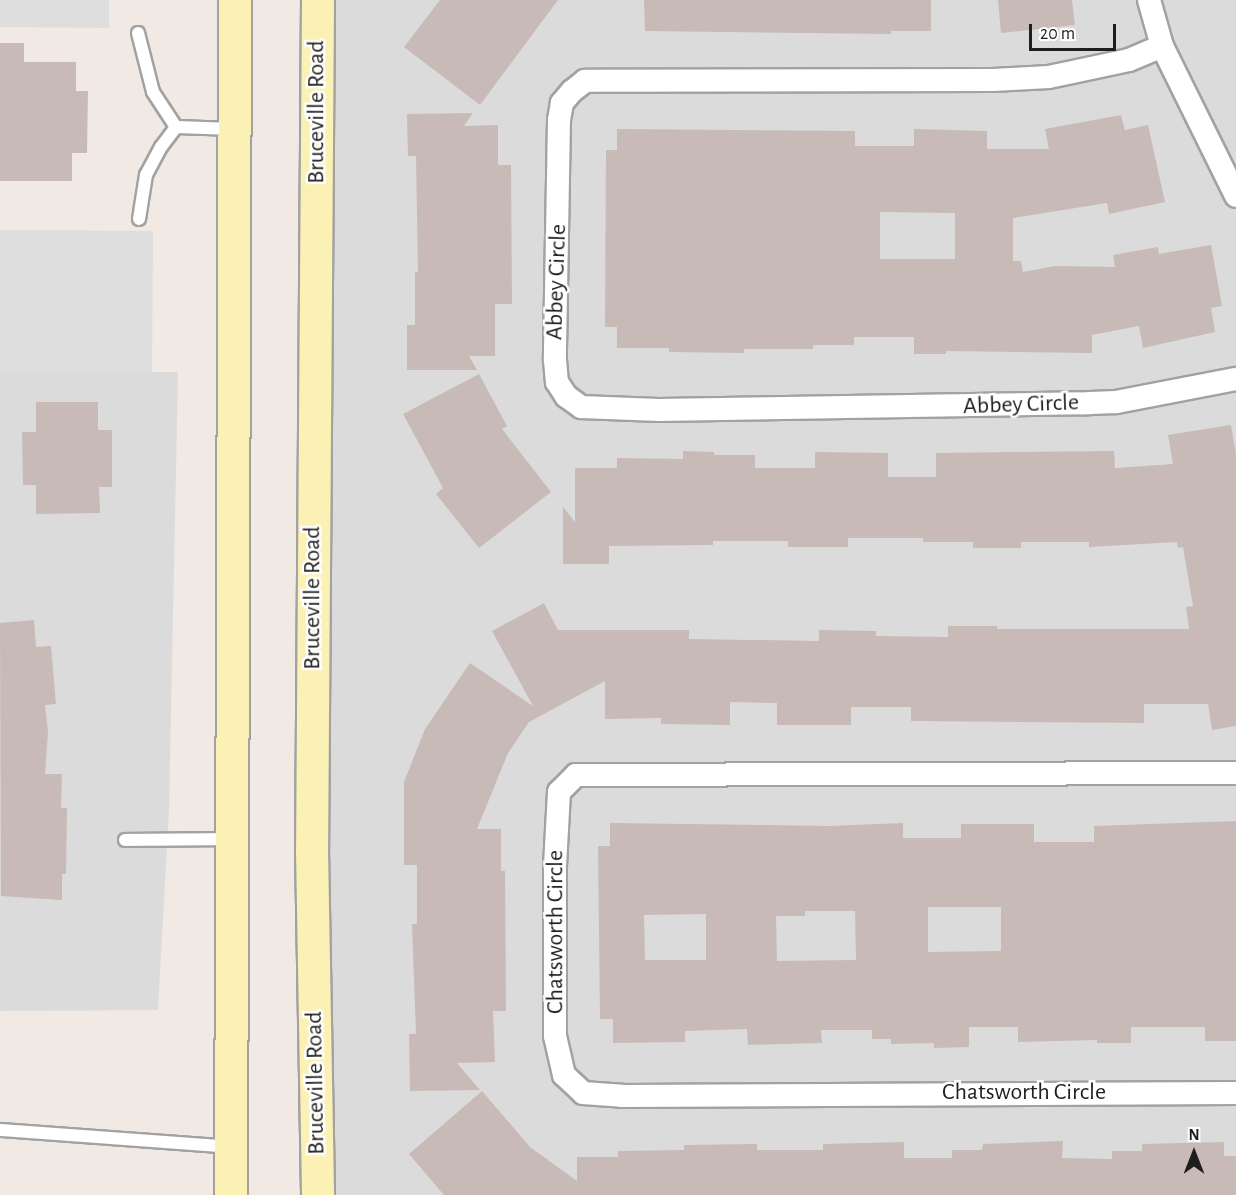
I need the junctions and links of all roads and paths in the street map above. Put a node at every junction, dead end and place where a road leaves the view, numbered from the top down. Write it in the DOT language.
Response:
graph roads {
  1 [pos="235,0"];
  2 [pos="318,0"];
  3 [pos="1149,0"];
  4 [pos="138,33"];
  5 [pos="1162,46"];
  6 [pos="176,127"];
  7 [pos="235,129"];
  8 [pos="1236,196"];
  9 [pos="139,219"];
  10 [pos="1236,379"];
  11 [pos="1236,773"];
  12 [pos="233,839"];
  13 [pos="125,840"];
  14 [pos="1236,1093"];
  15 [pos="0,1130"];
  16 [pos="231,1147"];
  17 [pos="231,1195"];
  18 [pos="318,1195"];
  1 -- 7 [label="main road"];
  2 -- 18 [label="main road, Bruceville Road"];
  3 -- 5 [label="street"];
  4 -- 6 [label="lane"];
  5 -- 8 [label="street"];
  5 -- 10 [label="street, Abbey Circle"];
  6 -- 7 [label="lane"];
  6 -- 9 [label="lane"];
  7 -- 12 [label="main road"];
  11 -- 14 [label="street, Chatsworth Circle"];
  12 -- 13 [label="lane"];
  12 -- 16 [label="main road"];
  15 -- 16 [label="lane"];
  16 -- 17 [label="main road"];
}
